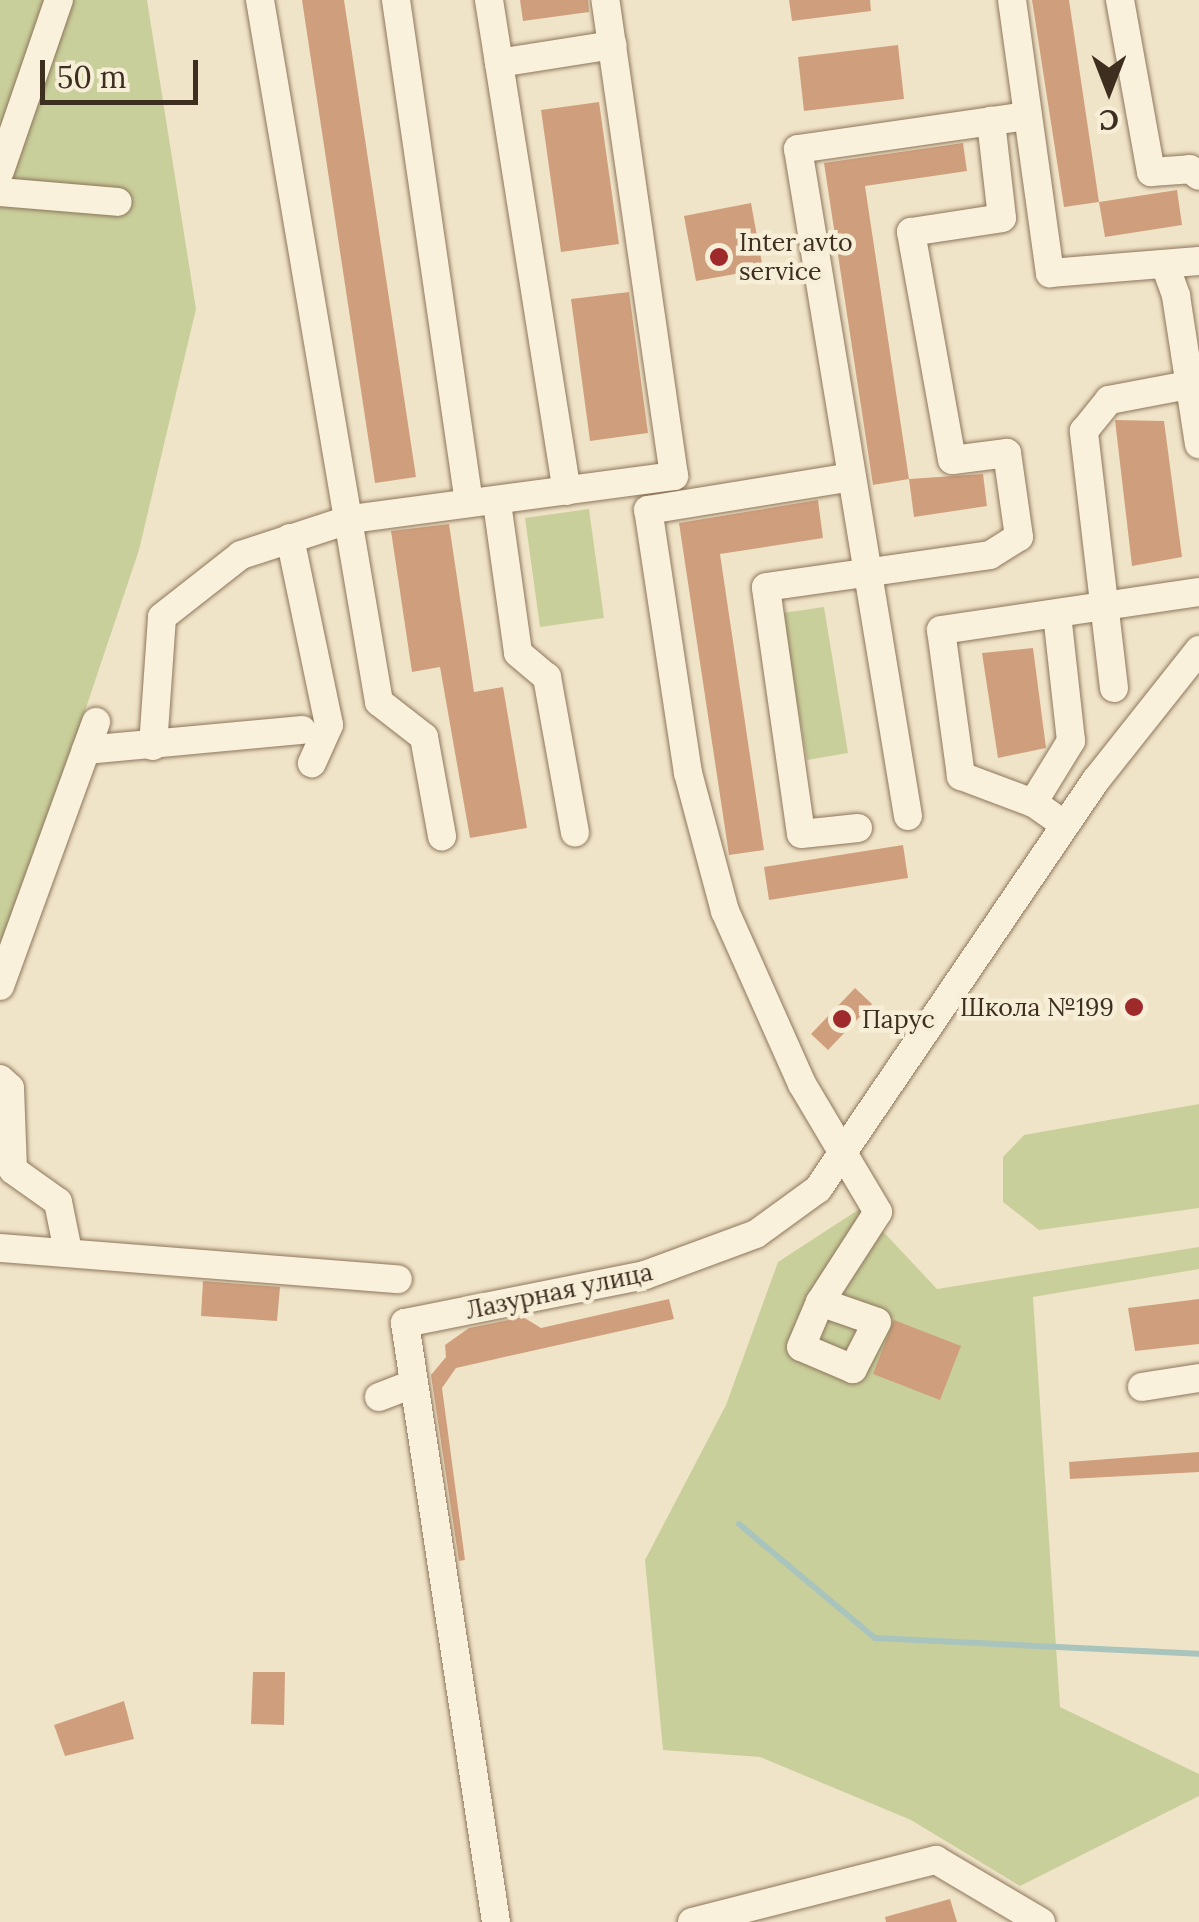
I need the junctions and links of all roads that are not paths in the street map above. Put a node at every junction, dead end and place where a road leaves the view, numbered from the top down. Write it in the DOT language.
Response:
graph roads {
  1 [pos="59,0"];
  2 [pos="260,0"];
  3 [pos="396,0"];
  4 [pos="489,0"];
  5 [pos="606,0"];
  6 [pos="1012,0"];
  7 [pos="1120,0"];
  8 [pos="613,46"];
  9 [pos="499,63"];
  10 [pos="1028,116"];
  11 [pos="991,121"];
  12 [pos="0,171"];
  13 [pos="1199,176"];
  14 [pos="0,192"];
  15 [pos="118,202"];
  16 [pos="1199,261"];
  17 [pos="1165,266"];
  18 [pos="1188,385"];
  19 [pos="1199,444"];
  20 [pos="851,477"];
  21 [pos="568,491"];
  22 [pos="469,503"];
  23 [pos="498,503"];
  24 [pos="351,519"];
  25 [pos="290,538"];
  26 [pos="868,571"];
  27 [pos="1199,592"];
  28 [pos="1104,608"];
  29 [pos="1057,614"];
  30 [pos="1199,650"];
  31 [pos="1114,688"];
  32 [pos="96,722"];
  33 [pos="302,730"];
  34 [pos="153,746"];
  35 [pos="86,750"];
  36 [pos="312,763"];
  37 [pos="1033,803"];
  38 [pos="908,816"];
  39 [pos="1066,825"];
  40 [pos="858,828"];
  41 [pos="575,833"];
  42 [pos="442,836"];
  43 [pos="0,986"];
  44 [pos="0,1079"];
  45 [pos="845,1157"];
  46 [pos="0,1248"];
  47 [pos="68,1251"];
  48 [pos="398,1279"];
  49 [pos="820,1302"];
  50 [pos="1199,1378"];
  51 [pos="413,1384"];
  52 [pos="1142,1387"];
  53 [pos="379,1397"];
  54 [pos="496,1922"];
  55 [pos="692,1922"];
  56 [pos="1041,1922"];
  1 -- 12 [label="street"];
  2 -- 24 [label="street"];
  3 -- 22 [label="street"];
  4 -- 9 [label="street"];
  5 -- 8 [label="street"];
  6 -- 10 [label="street"];
  7 -- 13 [label="street"];
  8 -- 9 [label="street"];
  8 -- 21 [label="street"];
  9 -- 21 [label="street"];
  10 -- 11 [label="street"];
  10 -- 17 [label="street"];
  11 -- 20 [label="street"];
  11 -- 26 [label="street"];
  14 -- 15 [label="street"];
  16 -- 17 [label="street"];
  17 -- 18 [label="street"];
  18 -- 19 [label="street"];
  18 -- 28 [label="street"];
  20 -- 26 [label="street"];
  20 -- 45 [label="street"];
  21 -- 23 [label="street"];
  22 -- 23 [label="street"];
  22 -- 24 [label="street"];
  23 -- 41 [label="street"];
  24 -- 25 [label="street"];
  24 -- 42 [label="street"];
  25 -- 34 [label="street"];
  25 -- 36 [label="street"];
  26 -- 38 [label="street"];
  26 -- 40 [label="street"];
  27 -- 28 [label="street"];
  28 -- 29 [label="street"];
  28 -- 31 [label="street"];
  29 -- 37 [label="street"];
  29 -- 37 [label="street"];
  30 -- 39 [label="street, Лазурная улица"];
  32 -- 35 [label="street"];
  33 -- 34 [label="street"];
  34 -- 35 [label="street"];
  35 -- 43 [label="street"];
  37 -- 39 [label="street"];
  39 -- 45 [label="street, Лазурная улица"];
  44 -- 47 [label="street"];
  45 -- 49 [label="street"];
  45 -- 51 [label="street, Лазурная улица"];
  46 -- 47 [label="street"];
  47 -- 48 [label="street"];
  50 -- 52 [label="street"];
  51 -- 53 [label="street"];
  51 -- 54 [label="street, Лазурная улица"];
  55 -- 56 [label="street"];
}
